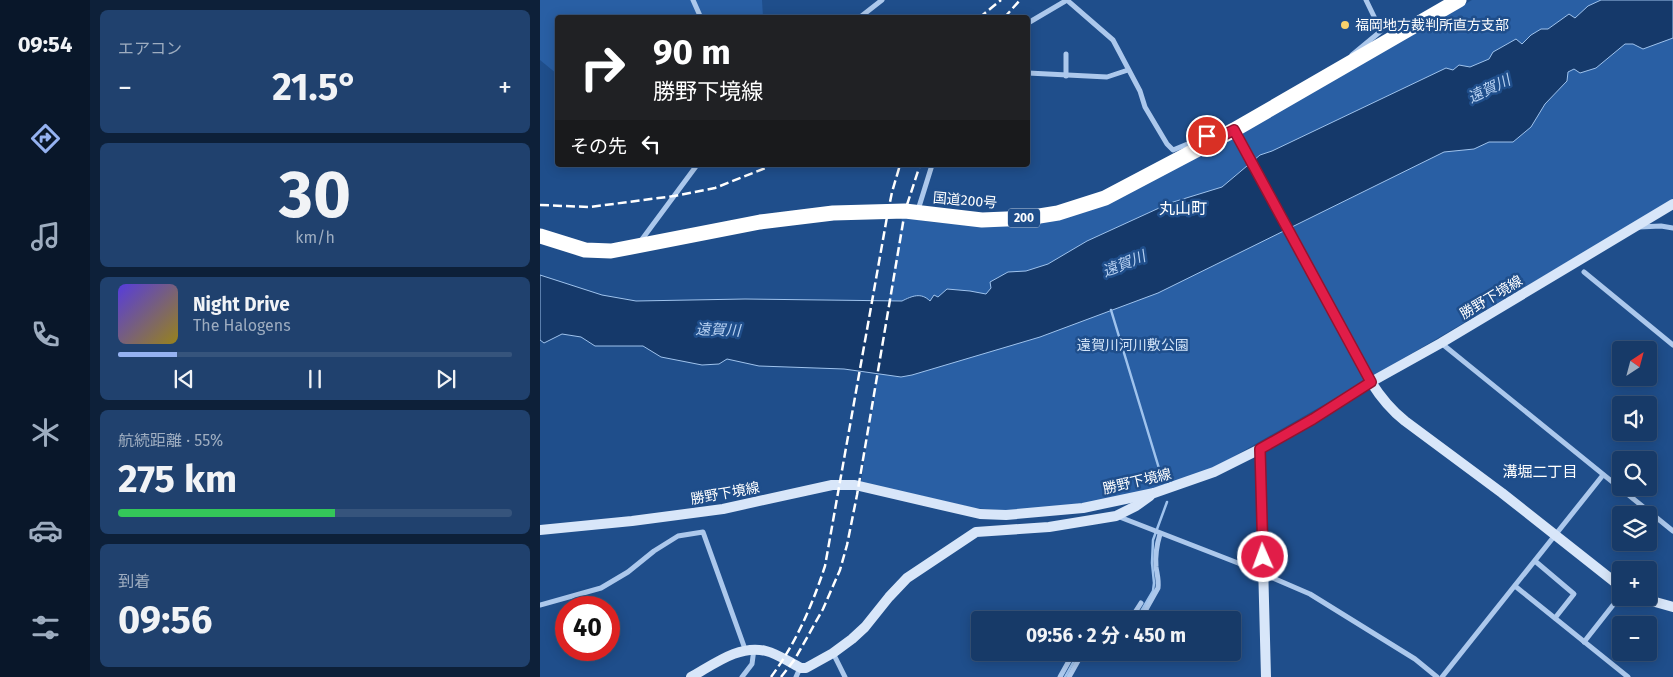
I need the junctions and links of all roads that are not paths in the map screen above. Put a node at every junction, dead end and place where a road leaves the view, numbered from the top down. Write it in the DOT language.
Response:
graph roads {
  1 [pos="694,0"];
  2 [pos="882,0"];
  3 [pos="1067,0"];
  4 [pos="1366,0"];
  5 [pos="1459,0"];
  6 [pos="700,15"];
  7 [pos="863,15"];
  8 [pos="1030,22"];
  9 [pos="1066,54"];
  10 [pos="1351,63"];
  11 [pos="1128,70"];
  12 [pos="1030,72"];
  13 [pos="1066,76"];
  14 [pos="1235,133"];
  15 [pos="1216,139"];
  16 [pos="696,167"];
  17 [pos="931,167"];
  18 [pos="1673,204"];
  19 [pos="917,212"];
  20 [pos="1633,227"];
  21 [pos="1673,228"];
  22 [pos="540,236"];
  23 [pos="637,246"];
  24 [pos="1584,272"];
  25 [pos="1441,343"];
  26 [pos="1673,345"];
  27 [pos="1369,378"];
  28 [pos="1260,449"];
  29 [pos="1603,475"];
  30 [pos="1154,494"];
  31 [pos="1116,516"];
  32 [pos="540,530"];
  33 [pos="1673,531"];
  34 [pos="1157,533"];
  35 [pos="1556,534"];
  36 [pos="1535,562"];
  37 [pos="1264,575"];
  38 [pos="1612,580"];
  39 [pos="1515,586"];
  40 [pos="1140,602"];
  41 [pos="1657,602"];
  42 [pos="540,605"];
  43 [pos="1612,606"];
  44 [pos="1673,607"];
  45 [pos="1139,611"];
  46 [pos="1143,611"];
  47 [pos="1555,618"];
  48 [pos="1584,642"];
  49 [pos="750,649"];
  50 [pos="832,653"];
  51 [pos="1069,661"];
  52 [pos="1078,661"];
  53 [pos="798,672"];
  54 [pos="690,677"];
  55 [pos="742,677"];
  56 [pos="845,677"];
  57 [pos="1060,677"];
  58 [pos="1069,677"];
  59 [pos="1266,677"];
  60 [pos="1437,677"];
  61 [pos="1442,677"];
  62 [pos="1628,677"];
  1 -- 6 [label="street"];
  2 -- 7 [label="street"];
  3 -- 8 [label="street"];
  3 -- 11 [label="street"];
  4 -- 10 [label="street"];
  5 -- 10 [label="highway, 国道200号 / 200"];
  9 -- 13 [label="street"];
  10 -- 14 [label="highway, 国道200号 / 200"];
  11 -- 13 [label="street"];
  11 -- 15 [label="street"];
  12 -- 13 [label="street"];
  14 -- 15 [label="highway, 国道200号 / 200"];
  14 -- 27 [label="street"];
  15 -- 19 [label="highway, 国道200号 / 200"];
  16 -- 23 [label="street"];
  17 -- 19 [label="street"];
  18 -- 20 [label="street, 勝野下境線"];
  19 -- 23 [label="highway, 国道200号 / 200"];
  20 -- 21 [label="street"];
  20 -- 25 [label="street, 勝野下境線"];
  22 -- 23 [label="highway, 国道200号 / 200"];
  24 -- 26 [label="street"];
  25 -- 27 [label="street, 勝野下境線"];
  25 -- 29 [label="street"];
  27 -- 28 [label="street, 勝野下境線"];
  27 -- 35 [label="street"];
  28 -- 30 [label="street, 勝野下境線"];
  28 -- 37 [label="street"];
  29 -- 33 [label="street"];
  29 -- 35 [label="street"];
  30 -- 31 [label="street"];
  30 -- 32 [label="street, 勝野下境線"];
  31 -- 34 [label="street"];
  31 -- 50 [label="street"];
  34 -- 37 [label="street"];
  34 -- 46 [label="street"];
  35 -- 36 [label="street"];
  35 -- 38 [label="street"];
  36 -- 39 [label="street"];
  36 -- 47 [label="street"];
  37 -- 59 [label="street"];
  37 -- 60 [label="street"];
  39 -- 47 [label="street"];
  39 -- 61 [label="street"];
  40 -- 45 [label="street"];
  41 -- 44 [label="street"];
  42 -- 49 [label="street"];
  43 -- 48 [label="street"];
  47 -- 48 [label="street"];
  48 -- 62 [label="street"];
  49 -- 53 [label="street"];
  49 -- 54 [label="street"];
  49 -- 55 [label="street"];
  50 -- 53 [label="street"];
  50 -- 56 [label="street"];
  51 -- 57 [label="street"];
  52 -- 58 [label="street"];
}
